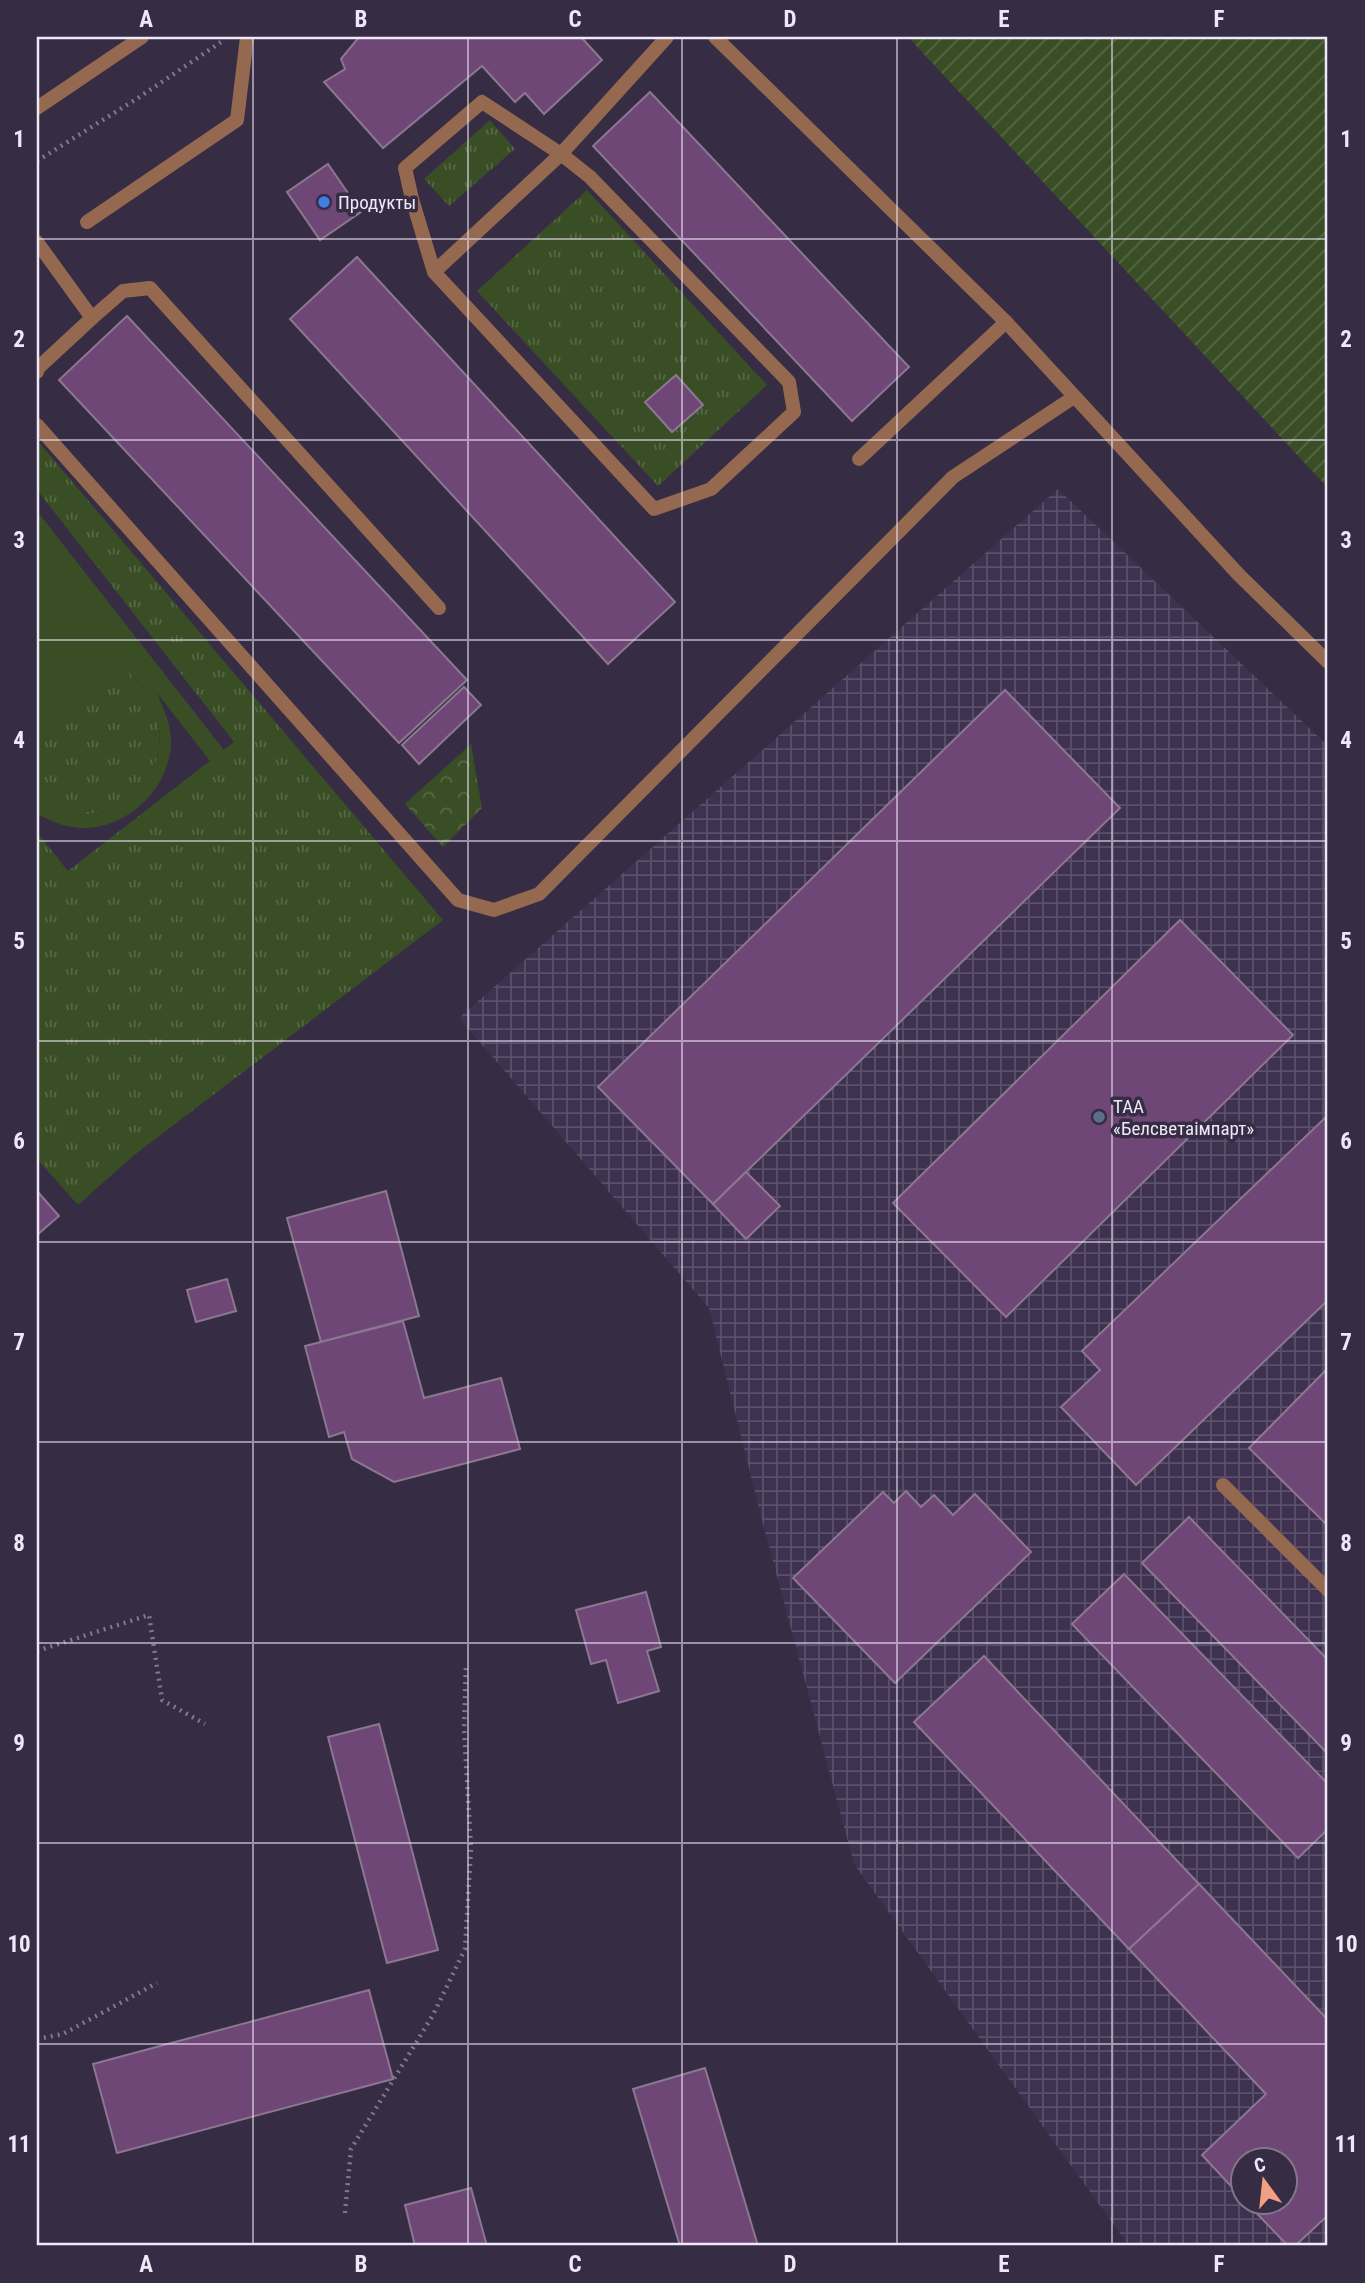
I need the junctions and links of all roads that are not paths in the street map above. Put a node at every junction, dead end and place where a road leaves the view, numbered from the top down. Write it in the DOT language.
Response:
graph roads {
  1 [pos="142,37"];
  2 [pos="247,37"];
  3 [pos="667,37"];
  4 [pos="715,37"];
  5 [pos="37,108"];
  6 [pos="561,154"];
  7 [pos="88,222"];
  8 [pos="37,243"];
  9 [pos="434,272"];
  10 [pos="92,318"];
  11 [pos="1006,322"];
  12 [pos="37,373"];
  13 [pos="1074,397"];
  14 [pos="37,425"];
  15 [pos="859,459"];
  16 [pos="439,608"];
  17 [pos="1328,662"];
  18 [pos="1223,1485"];
  19 [pos="1328,1590"];
  1 -- 5 [label="street"];
  2 -- 7 [label="street"];
  3 -- 6 [label="street"];
  4 -- 11 [label="street"];
  6 -- 9 [label="street"];
  6 -- 9 [label="street"];
  6 -- 9 [label="street"];
  8 -- 10 [label="street"];
  10 -- 12 [label="street"];
  10 -- 16 [label="street"];
  11 -- 13 [label="street"];
  11 -- 15 [label="street"];
  13 -- 14 [label="street"];
  13 -- 17 [label="street"];
  18 -- 19 [label="street"];
}
